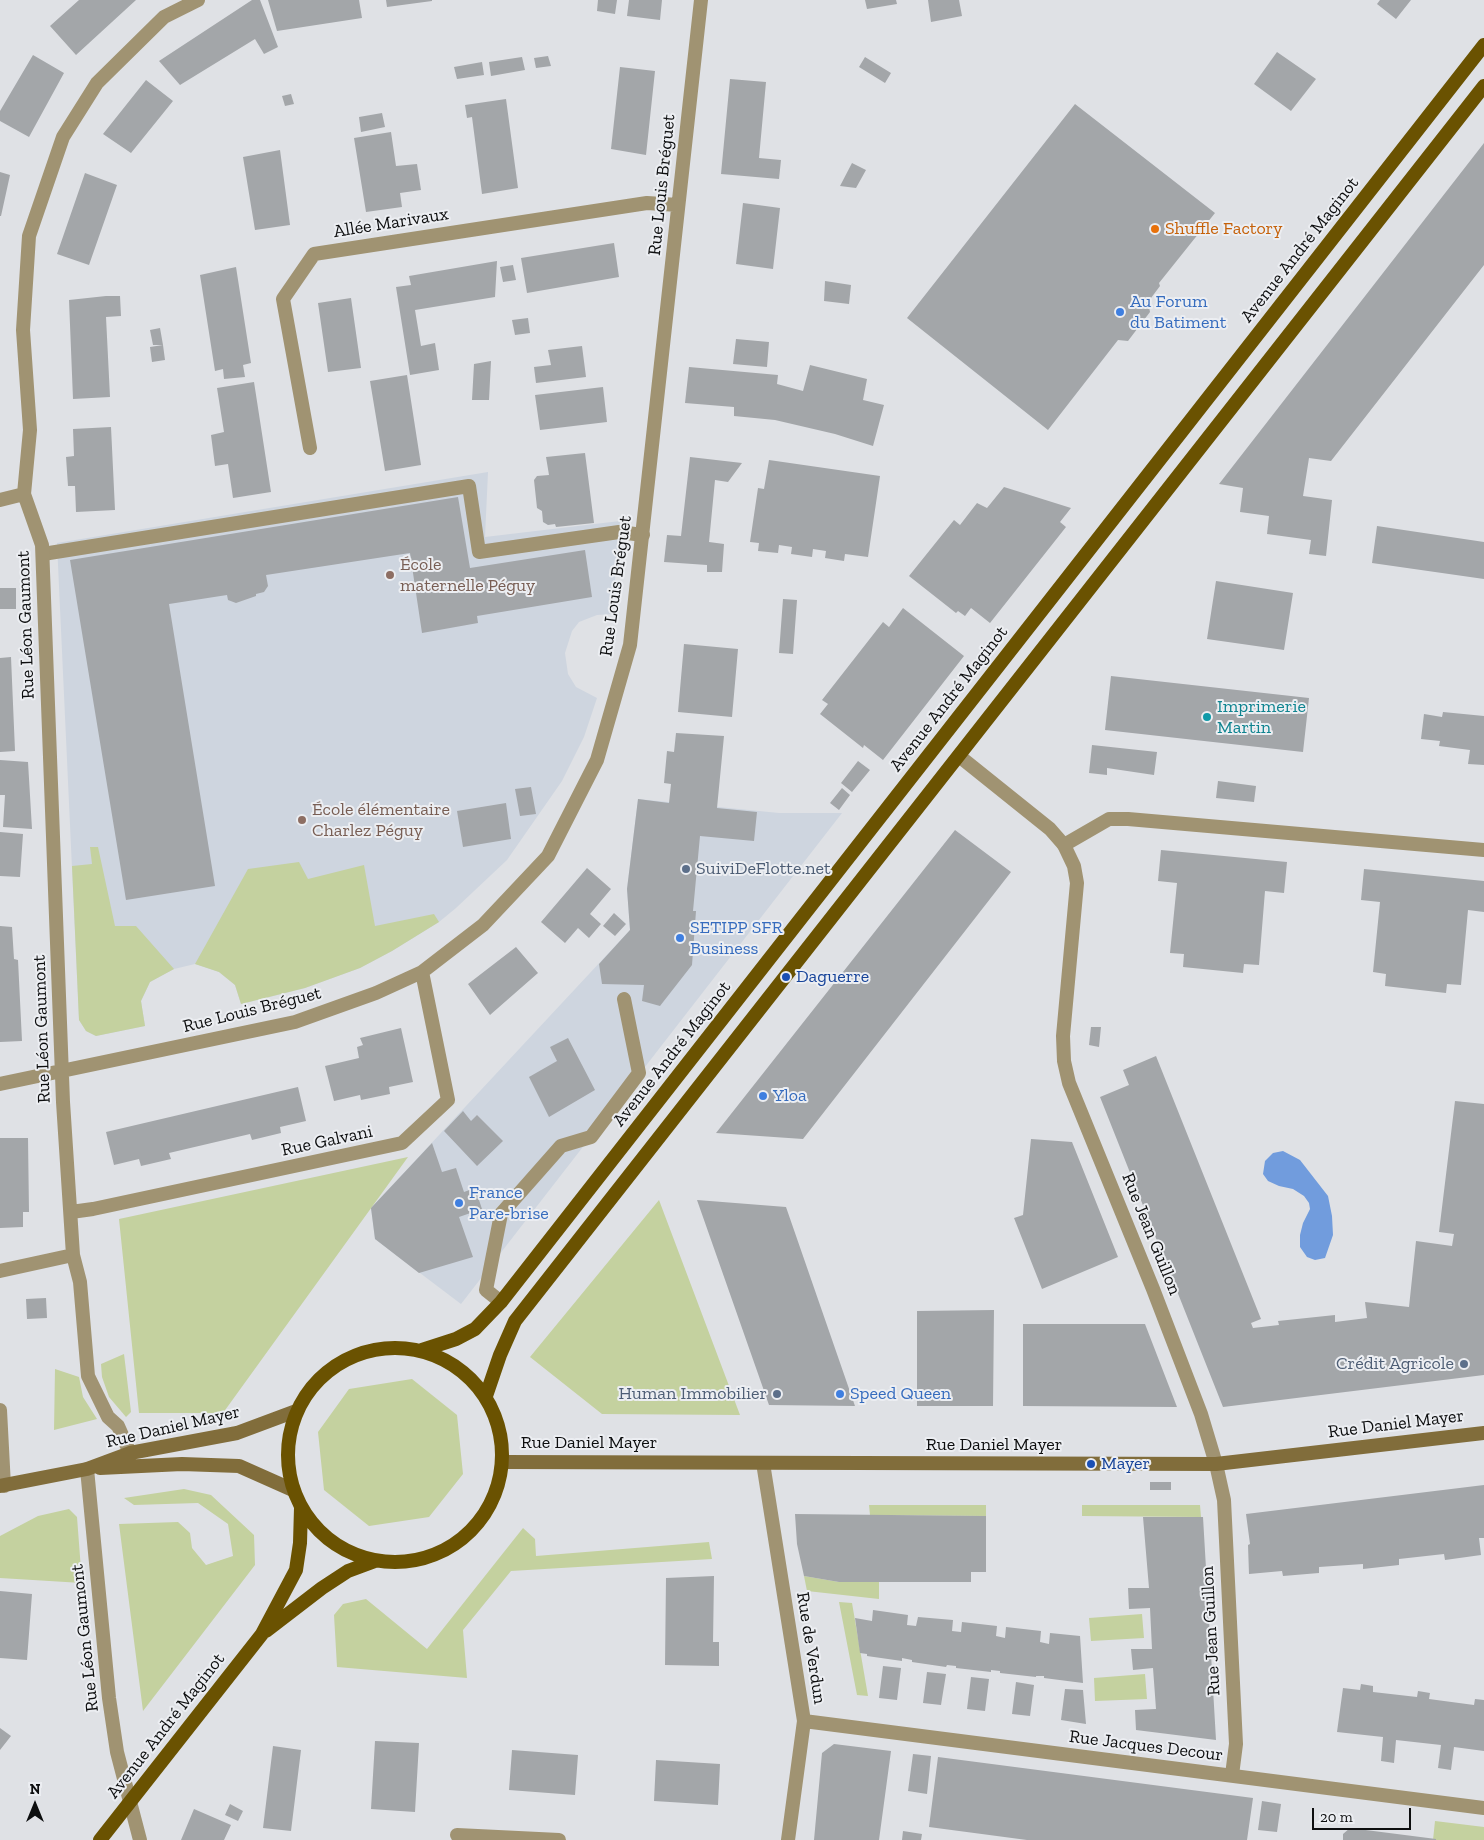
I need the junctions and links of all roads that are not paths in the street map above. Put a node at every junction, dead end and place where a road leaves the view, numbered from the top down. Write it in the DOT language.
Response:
graph roads {
  1 [pos="198,0"];
  2 [pos="702,0"];
  3 [pos="1484,45"];
  4 [pos="1484,86"];
  5 [pos="678,205"];
  6 [pos="310,448"];
  7 [pos="24,494"];
  8 [pos="0,500"];
  9 [pos="643,534"];
  10 [pos="43,554"];
  11 [pos="959,756"];
  12 [pos="1064,845"];
  13 [pos="1484,850"];
  14 [pos="422,972"];
  15 [pos="624,999"];
  16 [pos="62,1072"];
  17 [pos="0,1084"];
  18 [pos="71,1212"];
  19 [pos="74,1255"];
  20 [pos="0,1271"];
  21 [pos="501,1302"];
  22 [pos="422,1350"];
  23 [pos="486,1396"];
  24 [pos="0,1410"];
  25 [pos="296,1411"];
  26 [pos="1484,1433"];
  27 [pos="130,1453"];
  28 [pos="503,1462"];
  29 [pos="763,1463"];
  30 [pos="1216,1464"];
  31 [pos="86,1469"];
  32 [pos="2,1486"];
  33 [pos="293,1490"];
  34 [pos="302,1507"];
  35 [pos="378,1560"];
  36 [pos="262,1634"];
  37 [pos="804,1721"];
  38 [pos="1232,1776"];
  39 [pos="130,1802"];
  40 [pos="1484,1808"];
  41 [pos="457,1834"];
  42 [pos="100,1840"];
  43 [pos="140,1840"];
  44 [pos="559,1840"];
  45 [pos="788,1840"];
  1 -- 7 [label="street, Rue Léon Gaumont"];
  2 -- 5 [label="street, Rue Louis Bréguet"];
  3 -- 21 [label="main road, Avenue André Maginot"];
  4 -- 11 [label="main road"];
  5 -- 6 [label="street, Allée Marivaux"];
  5 -- 9 [label="street, Rue Louis Bréguet"];
  7 -- 8 [label="street"];
  7 -- 10 [label="street, Rue Léon Gaumont"];
  9 -- 10 [label="street"];
  9 -- 14 [label="street, Rue Louis Bréguet"];
  10 -- 16 [label="street, Rue Léon Gaumont"];
  11 -- 12 [label="street, Rue Jean Guillon"];
  11 -- 23 [label="main road"];
  12 -- 13 [label="street"];
  12 -- 30 [label="street, Rue Jean Guillon"];
  14 -- 16 [label="street, Rue Louis Bréguet"];
  14 -- 18 [label="street, Rue Galvani"];
  15 -- 21 [label="street"];
  16 -- 17 [label="street, Rue Louis Bréguet"];
  16 -- 18 [label="street, Rue Léon Gaumont"];
  18 -- 19 [label="street, Rue Léon Gaumont"];
  19 -- 20 [label="street"];
  19 -- 27 [label="street, Rue Léon Gaumont"];
  21 -- 22 [label="main road, Avenue André Maginot"];
  22 -- 23 [label="main road"];
  22 -- 25 [label="main road"];
  23 -- 28 [label="main road"];
  24 -- 32 [label="street"];
  25 -- 27 [label="main road, Rue Daniel Mayer"];
  25 -- 33 [label="main road"];
  26 -- 30 [label="main road, Rue Daniel Mayer"];
  27 -- 31 [label="main road, Rue Daniel Mayer"];
  28 -- 29 [label="main road, Rue Daniel Mayer"];
  28 -- 35 [label="main road"];
  29 -- 30 [label="main road, Rue Daniel Mayer"];
  29 -- 37 [label="street, Rue de Verdun"];
  30 -- 38 [label="street, Rue Jean Guillon"];
  31 -- 32 [label="main road, Rue Daniel Mayer"];
  31 -- 33 [label="main road, Rue Daniel Mayer"];
  31 -- 39 [label="street, Rue Léon Gaumont"];
  33 -- 34 [label="main road"];
  34 -- 35 [label="main road"];
  34 -- 36 [label="main road, Avenue André Maginot"];
  35 -- 36 [label="main road, Avenue André Maginot"];
  36 -- 39 [label="main road, Avenue André Maginot"];
  37 -- 38 [label="street, Rue Jacques Decour"];
  37 -- 45 [label="street, Rue de Verdun"];
  38 -- 40 [label="street, Rue Jacques Decour"];
  39 -- 42 [label="main road, Avenue André Maginot"];
  39 -- 43 [label="street, Rue Léon Gaumont"];
  41 -- 44 [label="street"];
}
